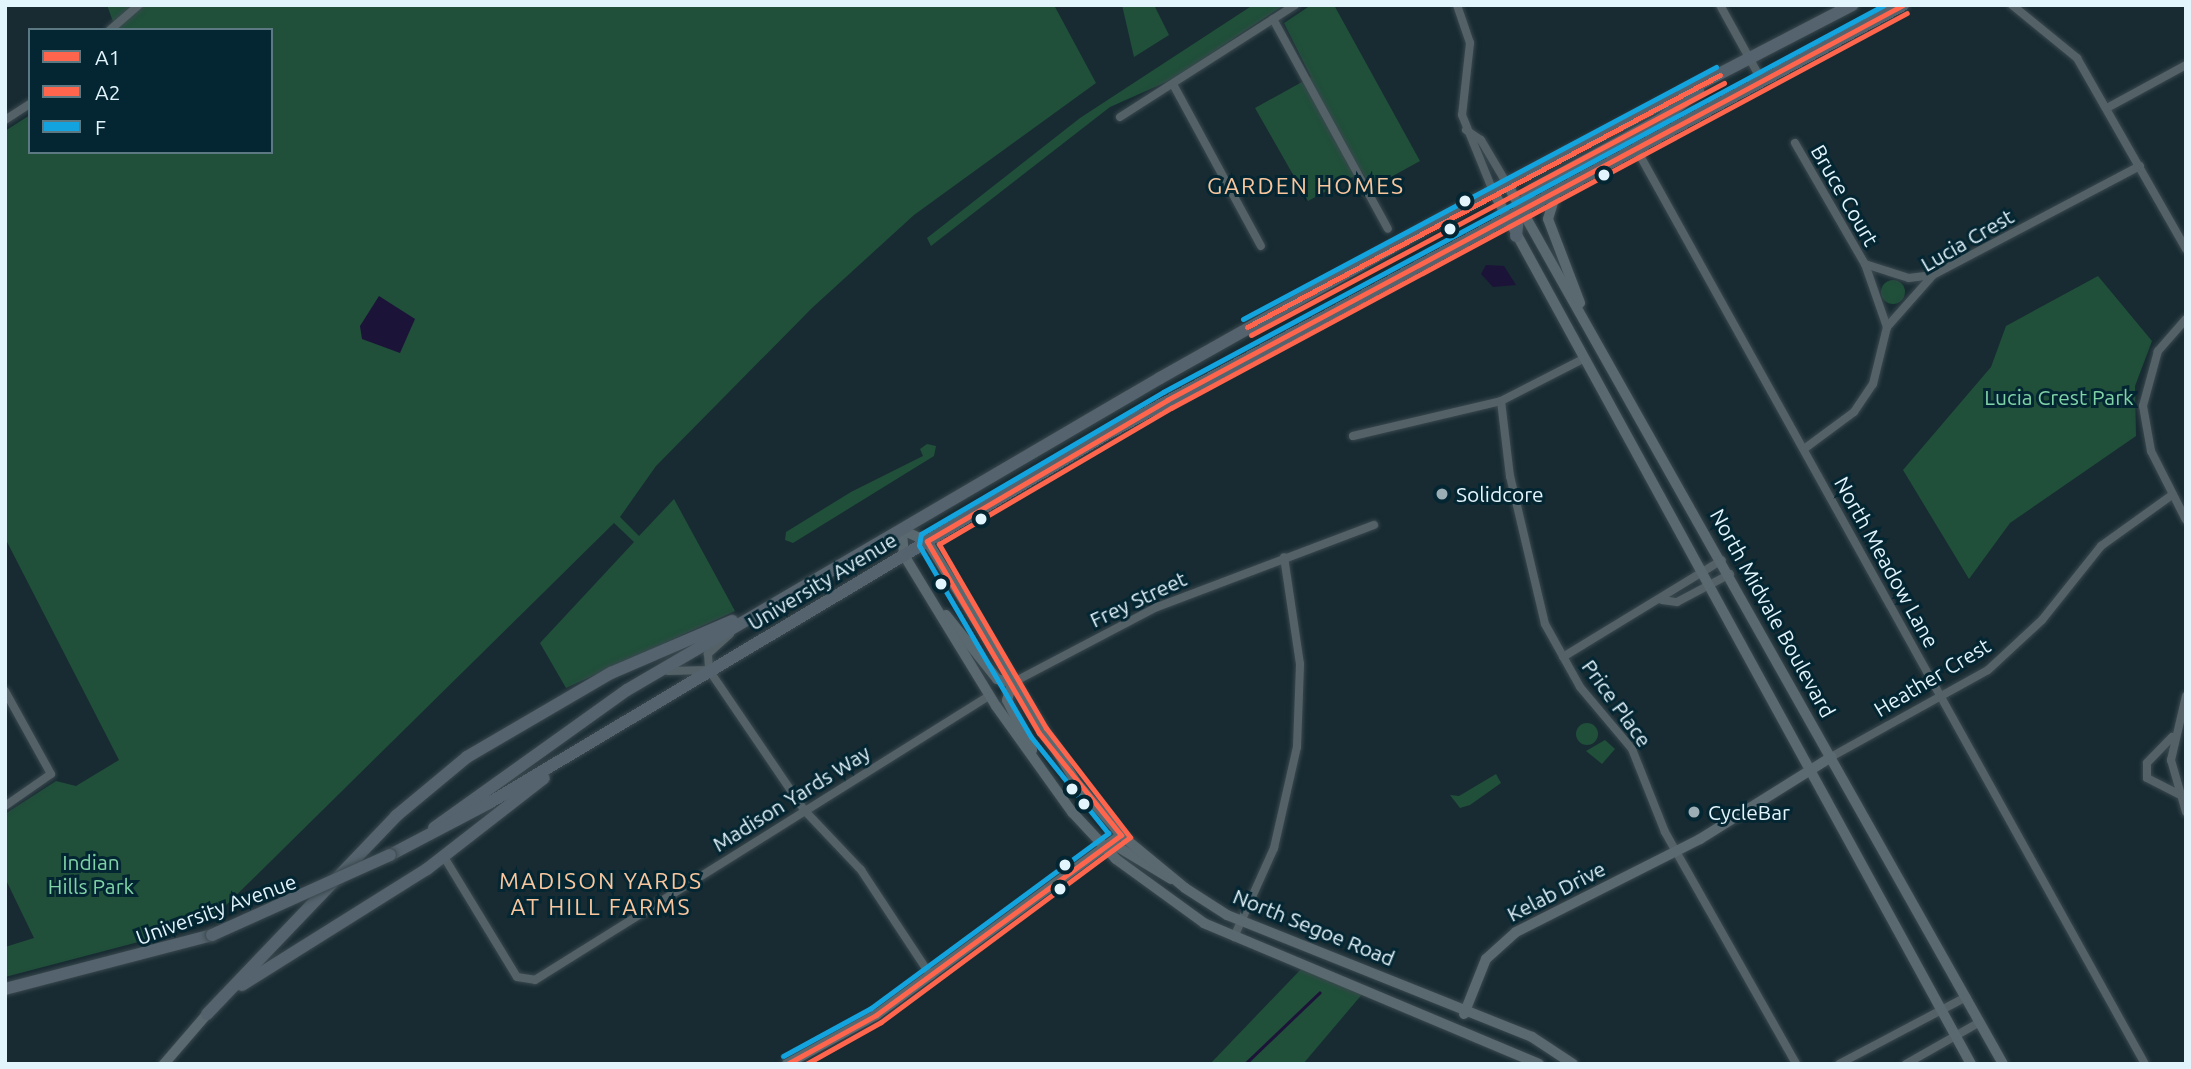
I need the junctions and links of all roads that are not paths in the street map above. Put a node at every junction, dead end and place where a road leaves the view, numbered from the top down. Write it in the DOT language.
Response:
graph roads {
  1 [pos="139,5"];
  2 [pos="1295,5"];
  3 [pos="1457,5"];
  4 [pos="1720,5"];
  5 [pos="1852,5"];
  6 [pos="1903,5"];
  7 [pos="2012,5"];
  8 [pos="1273,19"];
  9 [pos="112,28"];
  10 [pos="1750,59"];
  11 [pos="2186,65"];
  12 [pos="1762,81"];
  13 [pos="1707,82"];
  14 [pos="1174,86"];
  15 [pos="28,105"];
  16 [pos="2107,108"];
  17 [pos="1120,117"];
  18 [pos="5,120"];
  19 [pos="1466,130"];
  20 [pos="1795,144"];
  21 [pos="1638,152"];
  22 [pos="2140,166"];
  23 [pos="1507,184"];
  24 [pos="1493,191"];
  25 [pos="1555,196"];
  26 [pos="1516,214"];
  27 [pos="1388,229"];
  28 [pos="1516,236"];
  29 [pos="1261,246"];
  30 [pos="2186,249"];
  31 [pos="1865,264"];
  32 [pos="1933,275"];
  33 [pos="1585,315"];
  34 [pos="2186,319"];
  35 [pos="1887,327"];
  36 [pos="1581,360"];
  37 [pos="1501,401"];
  38 [pos="1353,436"];
  39 [pos="1804,449"];
  40 [pos="2172,495"];
  41 [pos="2186,520"];
  42 [pos="1374,525"];
  43 [pos="902,530"];
  44 [pos="927,541"];
  45 [pos="904,555"];
  46 [pos="1284,557"];
  47 [pos="851,560"];
  48 [pos="1722,560"];
  49 [pos="1700,573"];
  50 [pos="1730,574"];
  51 [pos="1707,586"];
  52 [pos="1662,600"];
  53 [pos="936,606"];
  54 [pos="737,627"];
  55 [pos="1563,657"];
  56 [pos="709,670"];
  57 [pos="648,677"];
  58 [pos="1012,683"];
  59 [pos="5,691"];
  60 [pos="989,696"];
  61 [pos="2186,696"];
  62 [pos="1942,697"];
  63 [pos="2172,737"];
  64 [pos="576,752"];
  65 [pos="1831,757"];
  66 [pos="1808,771"];
  67 [pos="1047,779"];
  68 [pos="2178,794"];
  69 [pos="5,806"];
  70 [pos="804,810"];
  71 [pos="2186,812"];
  72 [pos="429,834"];
  73 [pos="1121,835"];
  74 [pos="1104,849"];
  75 [pos="1676,851"];
  76 [pos="444,857"];
  77 [pos="1174,880"];
  78 [pos="1242,921"];
  79 [pos="1234,937"];
  80 [pos="931,976"];
  81 [pos="5,989"];
  82 [pos="1966,997"];
  83 [pos="1466,1010"];
  84 [pos="1941,1011"];
  85 [pos="207,1014"];
  86 [pos="1980,1023"];
  87 [pos="1460,1026"];
  88 [pos="1955,1035"];
  89 [pos="164,1064"];
  90 [pos="787,1064"];
  91 [pos="1539,1064"];
  92 [pos="1573,1064"];
  93 [pos="1796,1064"];
  94 [pos="1839,1064"];
  95 [pos="1906,1064"];
  96 [pos="1971,1064"];
  97 [pos="2003,1064"];
  98 [pos="2145,1064"];
  1 -- 9 [label="street"];
  2 -- 8 [label="street"];
  3 -- 19 [label="street"];
  4 -- 10 [label="street"];
  5 -- 10 [label="main road, University Avenue"];
  6 -- 12 [label="main road, University Avenue"];
  7 -- 16 [label="street"];
  8 -- 14 [label="street"];
  8 -- 27 [label="street"];
  10 -- 12 [label="street"];
  10 -- 13 [label="main road, University Avenue"];
  11 -- 16 [label="street"];
  12 -- 21 [label="main road, University Avenue"];
  13 -- 23 [label="main road, University Avenue"];
  13 -- 26 [label="main road"];
  14 -- 17 [label="street"];
  14 -- 29 [label="street"];
  15 -- 18 [label="street"];
  16 -- 22 [label="street"];
  19 -- 23 [label="street"];
  19 -- 24 [label="street"];
  20 -- 31 [label="street, Bruce Court"];
  21 -- 25 [label="main road, University Avenue"];
  21 -- 39 [label="street, North Meadow Lane"];
  22 -- 30 [label="street"];
  22 -- 32 [label="street, Lucia Crest"];
  23 -- 24 [label="main road, University Avenue"];
  23 -- 26 [label="street, North Midvale Boulevard"];
  24 -- 26 [label="street, North Midvale Boulevard"];
  24 -- 43 [label="main road, University Avenue"];
  25 -- 26 [label="main road, University Avenue"];
  25 -- 33 [label="street"];
  26 -- 28 [label="main road"];
  26 -- 33 [label="street, North Midvale Boulevard"];
  26 -- 44 [label="main road, University Avenue"];
  28 -- 36 [label="street"];
  31 -- 32 [label="street, Bruce Court"];
  31 -- 35 [label="street, Bruce Court"];
  32 -- 35 [label="street, Lucia Crest"];
  33 -- 48 [label="street, North Midvale Boulevard"];
  34 -- 40 [label="street"];
  35 -- 39 [label="street, Lucia Crest"];
  36 -- 37 [label="street"];
  36 -- 49 [label="street"];
  37 -- 38 [label="street"];
  37 -- 55 [label="street, Price Place"];
  39 -- 62 [label="street, North Meadow Lane"];
  40 -- 41 [label="street"];
  40 -- 62 [label="street, Heather Crest"];
  42 -- 46 [label="street, Frey Street"];
  43 -- 44 [label="street"];
  43 -- 45 [label="street, North Segoe Road"];
  43 -- 47 [label="main road, University Avenue"];
  44 -- 45 [label="main road, University Avenue"];
  44 -- 58 [label="street, North Segoe Road"];
  45 -- 53 [label="street, North Segoe Road"];
  45 -- 56 [label="main road, University Avenue"];
  46 -- 58 [label="street, Frey Street"];
  46 -- 78 [label="street"];
  47 -- 54 [label="main road, University Avenue"];
  47 -- 85 [label="main road"];
  48 -- 49 [label="street"];
  48 -- 50 [label="street, North Midvale Boulevard"];
  49 -- 51 [label="street"];
  49 -- 52 [label="street"];
  50 -- 51 [label="street"];
  50 -- 65 [label="street, North Midvale Boulevard"];
  51 -- 52 [label="street"];
  51 -- 66 [label="street"];
  52 -- 55 [label="street"];
  53 -- 58 [label="street"];
  53 -- 60 [label="street, North Segoe Road"];
  54 -- 56 [label="street"];
  54 -- 57 [label="main road, University Avenue"];
  55 -- 75 [label="street, Price Place"];
  56 -- 57 [label="street"];
  56 -- 64 [label="main road, University Avenue"];
  56 -- 70 [label="street"];
  57 -- 72 [label="main road, University Avenue"];
  58 -- 67 [label="street"];
  58 -- 73 [label="street, North Segoe Road"];
  59 -- 69 [label="street"];
  60 -- 67 [label="street, North Segoe Road"];
  60 -- 70 [label="street, Madison Yards Way"];
  61 -- 63 [label="street"];
  62 -- 65 [label="street, Heather Crest"];
  62 -- 98 [label="street, North Meadow Lane"];
  63 -- 68 [label="street"];
  63 -- 68 [label="street"];
  64 -- 72 [label="main road, University Avenue"];
  64 -- 76 [label="main road"];
  65 -- 66 [label="street, Heather Crest"];
  65 -- 82 [label="street, North Midvale Boulevard"];
  66 -- 75 [label="street, Heather Crest"];
  66 -- 84 [label="street"];
  67 -- 74 [label="street, North Segoe Road"];
  68 -- 71 [label="street"];
  70 -- 76 [label="street, Madison Yards Way"];
  70 -- 80 [label="street"];
  72 -- 81 [label="main road, University Avenue, bridge"];
  73 -- 74 [label="street"];
  73 -- 77 [label="street, North Segoe Road"];
  74 -- 77 [label="street"];
  74 -- 79 [label="street, North Segoe Road"];
  74 -- 80 [label="street"];
  75 -- 83 [label="street, Kelab Drive"];
  75 -- 93 [label="street, Price Place"];
  76 -- 85 [label="main road"];
  77 -- 78 [label="street, North Segoe Road"];
  78 -- 79 [label="street"];
  78 -- 83 [label="street, North Segoe Road"];
  79 -- 87 [label="street, North Segoe Road"];
  80 -- 90 [label="street"];
  82 -- 84 [label="street"];
  82 -- 86 [label="street, North Midvale Boulevard"];
  83 -- 87 [label="street, Kelab Drive"];
  83 -- 92 [label="street, North Segoe Road"];
  84 -- 88 [label="street"];
  84 -- 94 [label="street"];
  85 -- 89 [label="street"];
  86 -- 88 [label="street"];
  86 -- 97 [label="street, North Midvale Boulevard"];
  87 -- 91 [label="street, North Segoe Road"];
  88 -- 95 [label="street"];
  88 -- 96 [label="street"];
}
